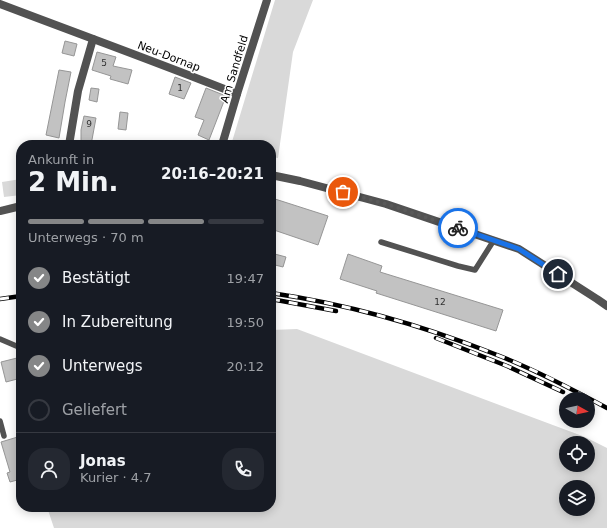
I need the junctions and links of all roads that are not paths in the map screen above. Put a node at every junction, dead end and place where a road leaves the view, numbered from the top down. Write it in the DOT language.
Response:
graph roads {
  1 [pos="267,0"];
  2 [pos="0,4"];
  3 [pos="93,39"];
  4 [pos="237,94"];
  5 [pos="70,140"];
  6 [pos="223,140"];
  7 [pos="276,176"];
  8 [pos="16,207"];
  9 [pos="0,211"];
  10 [pos="494,240"];
  11 [pos="381,242"];
  12 [pos="607,306"];
  13 [pos="0,339"];
  14 [pos="16,346"];
  15 [pos="0,421"];
  16 [pos="4,436"];
  1 -- 4 [label="street, Am Sandfeld"];
  2 -- 3 [label="street, Neu-Dornap"];
  3 -- 4 [label="street, Neu-Dornap"];
  3 -- 5 [label="street"];
  4 -- 6 [label="street, Am Sandfeld"];
  7 -- 10 [label="street"];
  8 -- 9 [label="street"];
  10 -- 11 [label="lane"];
  10 -- 12 [label="street"];
  13 -- 14 [label="lane"];
  15 -- 16 [label="lane"];
}
